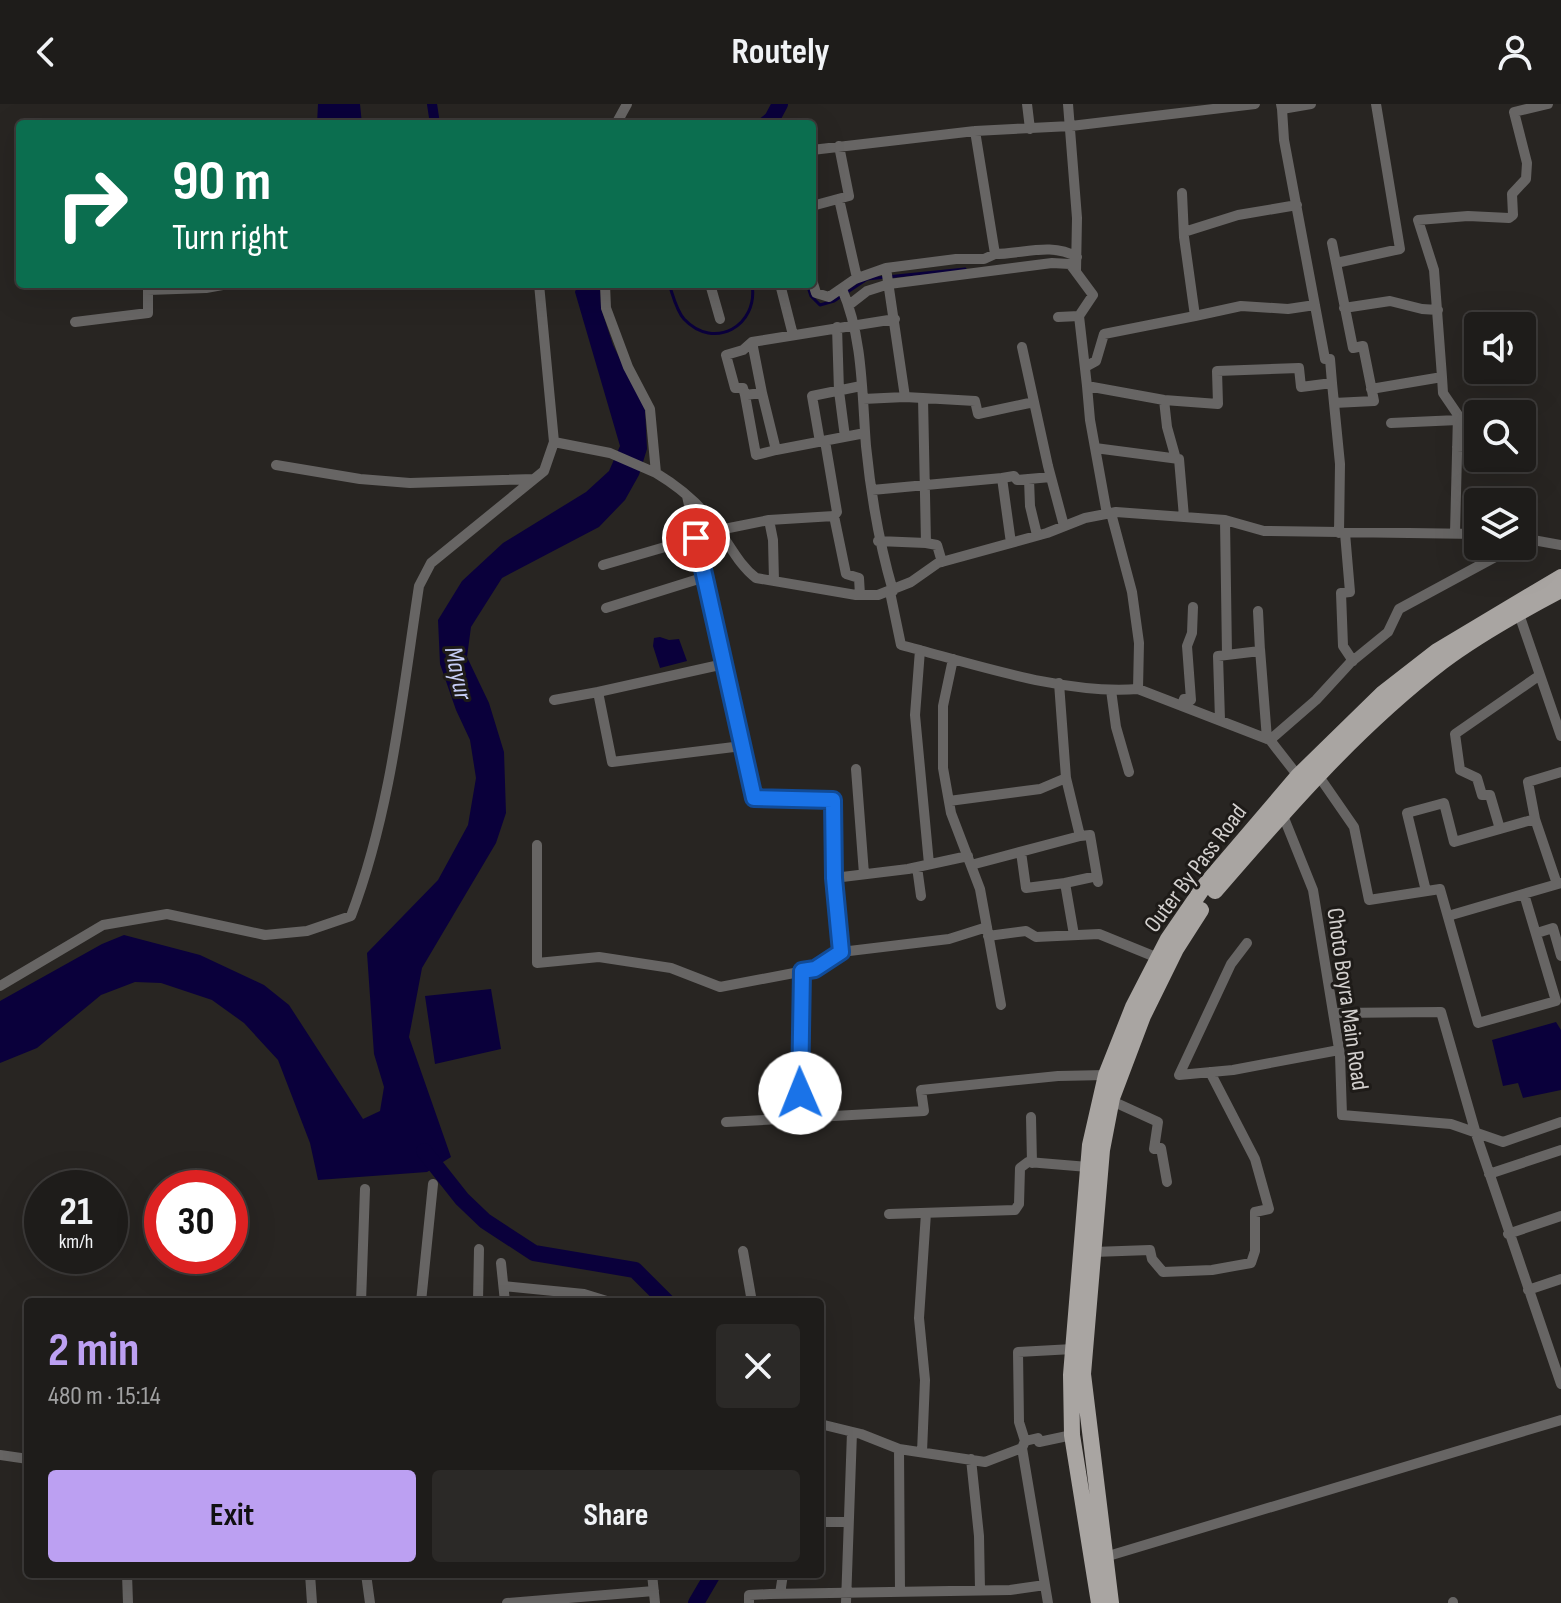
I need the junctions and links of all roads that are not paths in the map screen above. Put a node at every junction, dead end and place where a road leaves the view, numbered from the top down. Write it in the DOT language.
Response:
graph roads {
  1 [pos="1027,104"];
  2 [pos="1068,104"];
  3 [pos="1255,104"];
  4 [pos="1311,104"];
  5 [pos="1376,104"];
  6 [pos="1548,104"];
  7 [pos="1282,107"];
  8 [pos="1071,126"];
  9 [pos="1030,129"];
  10 [pos="975,131"];
  11 [pos="839,146"];
  12 [pos="816,149"];
  13 [pos="1182,193"];
  14 [pos="839,199"];
  15 [pos="816,205"];
  16 [pos="1297,205"];
  17 [pos="1184,232"];
  18 [pos="1332,243"];
  19 [pos="995,254"];
  20 [pos="1077,257"];
  21 [pos="1336,263"];
  22 [pos="886,268"];
  23 [pos="1076,272"];
  24 [pos="857,278"];
  25 [pos="889,283"];
  26 [pos="206,288"];
  27 [pos="539,288"];
  28 [pos="605,288"];
  29 [pos="711,288"];
  30 [pos="781,288"];
  31 [pos="814,288"];
  32 [pos="842,289"];
  33 [pos="848,304"];
  34 [pos="1315,305"];
  35 [pos="1344,308"];
  36 [pos="1438,310"];
  37 [pos="1079,316"];
  38 [pos="1195,316"];
  39 [pos="1058,317"];
  40 [pos="720,319"];
  41 [pos="895,319"];
  42 [pos="75,322"];
  43 [pos="853,325"];
  44 [pos="837,327"];
  45 [pos="793,335"];
  46 [pos="752,342"];
  47 [pos="1022,347"];
  48 [pos="1085,367"];
  49 [pos="1442,377"];
  50 [pos="1332,383"];
  51 [pos="861,386"];
  52 [pos="1087,386"];
  53 [pos="1371,389"];
  54 [pos="839,391"];
  55 [pos="762,393"];
  56 [pos="745,395"];
  57 [pos="905,397"];
  58 [pos="923,398"];
  59 [pos="863,399"];
  60 [pos="1164,400"];
  61 [pos="1034,402"];
  62 [pos="1334,403"];
  63 [pos="1458,420"];
  64 [pos="1391,423"];
  65 [pos="865,433"];
  66 [pos="845,437"];
  67 [pos="822,441"];
  68 [pos="554,442"];
  69 [pos="1457,447"];
  70 [pos="1464,447"];
  71 [pos="1095,448"];
  72 [pos="776,450"];
  73 [pos="1176,459"];
  74 [pos="276,465"];
  75 [pos="651,471"];
  76 [pos="1051,477"];
  77 [pos="1002,478"];
  78 [pos="534,479"];
  79 [pos="1029,479"];
  80 [pos="925,486"];
  81 [pos="872,490"];
  82 [pos="686,492"];
  83 [pos="1109,513"];
  84 [pos="834,516"];
  85 [pos="1184,517"];
  86 [pos="769,520"];
  87 [pos="1225,520"];
  88 [pos="1064,526"];
  89 [pos="719,530"];
  90 [pos="1342,533"];
  91 [pos="1455,533"];
  92 [pos="1464,533"];
  93 [pos="1037,535"];
  94 [pos="696,538"];
  95 [pos="878,541"];
  96 [pos="1536,541"];
  97 [pos="926,543"];
  98 [pos="1011,543"];
  99 [pos="1561,545"];
  100 [pos="1490,560"];
  101 [pos="942,562"];
  102 [pos="603,565"];
  103 [pos="705,577"];
  104 [pos="1561,577"];
  105 [pos="774,581"];
  106 [pos="1561,590"];
  107 [pos="891,592"];
  108 [pos="860,595"];
  109 [pos="1193,607"];
  110 [pos="606,608"];
  111 [pos="1258,611"];
  112 [pos="1519,614"];
  113 [pos="1260,649"];
  114 [pos="920,650"];
  115 [pos="1227,655"];
  116 [pos="953,659"];
  117 [pos="1353,661"];
  118 [pos="724,664"];
  119 [pos="1540,675"];
  120 [pos="1059,683"];
  121 [pos="1138,689"];
  122 [pos="1111,690"];
  123 [pos="598,692"];
  124 [pos="554,700"];
  125 [pos="1182,704"];
  126 [pos="1220,720"];
  127 [pos="1561,736"];
  128 [pos="1268,740"];
  129 [pos="742,746"];
  130 [pos="856,769"];
  131 [pos="1129,772"];
  132 [pos="1561,772"];
  133 [pos="1318,775"];
  134 [pos="1298,776"];
  135 [pos="1066,778"];
  136 [pos="949,801"];
  137 [pos="1282,813"];
  138 [pos="1535,819"];
  139 [pos="1500,829"];
  140 [pos="1080,836"];
  141 [pos="537,845"];
  142 [pos="1021,852"];
  143 [pos="969,861"];
  144 [pos="923,865"];
  145 [pos="864,874"];
  146 [pos="834,878"];
  147 [pos="1065,883"];
  148 [pos="1559,884"];
  149 [pos="1426,891"];
  150 [pos="1524,894"];
  151 [pos="921,896"];
  152 [pos="1448,916"];
  153 [pos="988,931"];
  154 [pos="1537,933"];
  155 [pos="1074,935"];
  156 [pos="1247,943"];
  157 [pos="841,952"];
  158 [pos="1561,956"];
  159 [pos="1158,958"];
  160 [pos="802,971"];
  161 [pos="0,986"];
  162 [pos="1001,1005"];
  163 [pos="1334,1013"];
  164 [pos="1339,1050"];
  165 [pos="1210,1072"];
  166 [pos="1106,1075"];
  167 [pos="1112,1101"];
  168 [pos="801,1117"];
  169 [pos="1031,1117"];
  170 [pos="726,1122"];
  171 [pos="1561,1122"];
  172 [pos="1476,1134"];
  173 [pos="1561,1150"];
  174 [pos="1032,1163"];
  175 [pos="1088,1167"];
  176 [pos="1489,1174"];
  177 [pos="1167,1182"];
  178 [pos="433,1184"];
  179 [pos="365,1189"];
  180 [pos="926,1213"];
  181 [pos="889,1214"];
  182 [pos="1561,1216"];
  183 [pos="1508,1234"];
  184 [pos="479,1249"];
  185 [pos="743,1251"];
  186 [pos="1093,1252"];
  187 [pos="501,1263"];
  188 [pos="1561,1279"];
  189 [pos="504,1286"];
  190 [pos="1528,1290"];
  191 [pos="361,1298"];
  192 [pos="421,1298"];
  193 [pos="478,1298"];
  194 [pos="505,1298"];
  195 [pos="597,1298"];
  196 [pos="751,1298"];
  197 [pos="1073,1349"];
  198 [pos="1561,1384"];
  199 [pos="1561,1420"];
  200 [pos="824,1425"];
  201 [pos="852,1432"];
  202 [pos="1072,1435"];
  203 [pos="1023,1445"];
  204 [pos="899,1449"];
  205 [pos="922,1452"];
  206 [pos="0,1455"];
  207 [pos="24,1458"];
  208 [pos="971,1459"];
  209 [pos="824,1522"];
  210 [pos="848,1522"];
  211 [pos="1105,1557"];
  212 [pos="127,1578"];
  213 [pos="310,1578"];
  214 [pos="367,1578"];
  215 [pos="652,1578"];
  216 [pos="782,1578"];
  217 [pos="1045,1585"];
  218 [pos="980,1590"];
  219 [pos="654,1591"];
  220 [pos="900,1592"];
  221 [pos="780,1594"];
  222 [pos="847,1598"];
  223 [pos="128,1603"];
  224 [pos="312,1603"];
  225 [pos="370,1603"];
  226 [pos="507,1603"];
  227 [pos="655,1603"];
  228 [pos="749,1603"];
  229 [pos="1048,1603"];
  230 [pos="1099,1603"];
  231 [pos="1111,1603"];
  1 -- 9 [label="street"];
  2 -- 8 [label="street"];
  3 -- 8 [label="street"];
  4 -- 7 [label="street"];
  5 -- 21 [label="street"];
  6 -- 36 [label="street"];
  7 -- 16 [label="street"];
  8 -- 9 [label="street"];
  8 -- 20 [label="street"];
  9 -- 10 [label="street"];
  10 -- 11 [label="street"];
  10 -- 19 [label="street"];
  11 -- 12 [label="street"];
  11 -- 14 [label="street"];
  13 -- 17 [label="street"];
  14 -- 15 [label="street"];
  14 -- 24 [label="street"];
  16 -- 17 [label="street"];
  16 -- 34 [label="street"];
  17 -- 38 [label="street"];
  18 -- 21 [label="street"];
  19 -- 20 [label="street"];
  19 -- 22 [label="street"];
  20 -- 23 [label="street"];
  21 -- 35 [label="street"];
  22 -- 24 [label="street"];
  22 -- 25 [label="street"];
  23 -- 25 [label="street"];
  23 -- 37 [label="street"];
  24 -- 32 [label="street"];
  25 -- 33 [label="street"];
  25 -- 41 [label="street"];
  26 -- 42 [label="street"];
  27 -- 68 [label="street"];
  28 -- 75 [label="street"];
  29 -- 40 [label="street"];
  30 -- 45 [label="street"];
  31 -- 32 [label="street"];
  32 -- 33 [label="street"];
  33 -- 43 [label="street"];
  34 -- 38 [label="street"];
  34 -- 50 [label="street"];
  35 -- 36 [label="street"];
  35 -- 53 [label="street"];
  36 -- 49 [label="street"];
  37 -- 39 [label="street"];
  37 -- 48 [label="street"];
  38 -- 48 [label="street"];
  41 -- 43 [label="street"];
  41 -- 57 [label="street"];
  43 -- 44 [label="street"];
  43 -- 51 [label="street"];
  44 -- 45 [label="street"];
  44 -- 54 [label="street"];
  45 -- 46 [label="street"];
  46 -- 55 [label="street"];
  46 -- 56 [label="street"];
  47 -- 61 [label="street"];
  48 -- 52 [label="street"];
  49 -- 53 [label="street"];
  49 -- 63 [label="street"];
  50 -- 60 [label="street"];
  50 -- 62 [label="street"];
  51 -- 54 [label="street"];
  51 -- 59 [label="street"];
  52 -- 60 [label="street"];
  52 -- 71 [label="street"];
  53 -- 62 [label="street"];
  54 -- 66 [label="street"];
  54 -- 67 [label="street"];
  55 -- 56 [label="street"];
  55 -- 72 [label="street"];
  56 -- 72 [label="street"];
  57 -- 58 [label="street"];
  57 -- 59 [label="street"];
  58 -- 61 [label="street"];
  58 -- 80 [label="street"];
  59 -- 65 [label="street"];
  60 -- 73 [label="street"];
  61 -- 76 [label="street"];
  62 -- 90 [label="street"];
  63 -- 64 [label="street"];
  63 -- 69 [label="street"];
  65 -- 66 [label="street"];
  65 -- 81 [label="street"];
  66 -- 67 [label="street"];
  67 -- 72 [label="street"];
  67 -- 84 [label="street"];
  68 -- 75 [label="street"];
  68 -- 78 [label="street"];
  69 -- 70 [label="street"];
  69 -- 91 [label="street"];
  71 -- 73 [label="street"];
  71 -- 83 [label="street"];
  73 -- 85 [label="street"];
  74 -- 78 [label="street"];
  75 -- 82 [label="street"];
  76 -- 79 [label="street"];
  76 -- 88 [label="street"];
  77 -- 79 [label="street"];
  77 -- 80 [label="street"];
  77 -- 98 [label="street"];
  78 -- 161 [label="street"];
  79 -- 93 [label="street"];
  80 -- 81 [label="street"];
  80 -- 97 [label="street"];
  81 -- 95 [label="street"];
  82 -- 89 [label="street"];
  82 -- 94 [label="street"];
  83 -- 85 [label="street"];
  83 -- 88 [label="street"];
  83 -- 121 [label="street"];
  84 -- 86 [label="street"];
  84 -- 108 [label="street"];
  85 -- 87 [label="street"];
  86 -- 89 [label="street"];
  86 -- 105 [label="street"];
  87 -- 90 [label="street"];
  87 -- 115 [label="street"];
  88 -- 93 [label="street"];
  89 -- 105 [label="street"];
  90 -- 91 [label="street"];
  90 -- 117 [label="street"];
  91 -- 92 [label="street"];
  93 -- 98 [label="street"];
  94 -- 102 [label="street"];
  94 -- 103 [label="street"];
  95 -- 97 [label="street"];
  95 -- 107 [label="street"];
  96 -- 99 [label="street"];
  97 -- 101 [label="street"];
  98 -- 101 [label="street"];
  100 -- 117 [label="street"];
  101 -- 107 [label="street"];
  103 -- 110 [label="street"];
  103 -- 118 [label="street"];
  104 -- 134 [label="main road, Outer By Pass Road"];
  105 -- 108 [label="street"];
  106 -- 112 [label="main road, Outer By Pass Road"];
  107 -- 108 [label="street"];
  107 -- 114 [label="street"];
  109 -- 125 [label="street"];
  111 -- 113 [label="street"];
  112 -- 119 [label="street"];
  112 -- 133 [label="main road, Outer By Pass Road"];
  113 -- 115 [label="street"];
  113 -- 128 [label="street"];
  114 -- 116 [label="street"];
  114 -- 144 [label="street"];
  115 -- 126 [label="street"];
  116 -- 120 [label="street"];
  116 -- 136 [label="street"];
  117 -- 128 [label="street"];
  118 -- 123 [label="street"];
  118 -- 129 [label="street"];
  119 -- 127 [label="street"];
  119 -- 139 [label="street"];
  120 -- 122 [label="street"];
  120 -- 135 [label="street"];
  121 -- 122 [label="street"];
  121 -- 125 [label="street"];
  122 -- 131 [label="street"];
  123 -- 124 [label="street"];
  123 -- 129 [label="street"];
  125 -- 126 [label="street"];
  126 -- 128 [label="street"];
  128 -- 134 [label="street"];
  129 -- 146 [label="street"];
  130 -- 145 [label="street"];
  132 -- 138 [label="street"];
  133 -- 137 [label="main road, Outer By Pass Road"];
  133 -- 149 [label="street"];
  134 -- 159 [label="main road, Outer By Pass Road"];
  135 -- 136 [label="street"];
  135 -- 140 [label="street"];
  136 -- 143 [label="street"];
  137 -- 163 [label="street, Choto Boyra Main Road"];
  137 -- 167 [label="main road, Outer By Pass Road"];
  138 -- 139 [label="street"];
  138 -- 148 [label="street"];
  139 -- 149 [label="street"];
  140 -- 142 [label="street"];
  140 -- 147 [label="street"];
  141 -- 160 [label="street"];
  142 -- 143 [label="street"];
  142 -- 147 [label="street"];
  143 -- 144 [label="street"];
  143 -- 153 [label="street"];
  144 -- 145 [label="street"];
  144 -- 151 [label="street"];
  145 -- 146 [label="street"];
  146 -- 157 [label="street"];
  147 -- 155 [label="street"];
  148 -- 150 [label="street"];
  149 -- 152 [label="street"];
  150 -- 152 [label="street"];
  150 -- 154 [label="street"];
  152 -- 154 [label="street"];
  153 -- 155 [label="street"];
  153 -- 157 [label="street"];
  153 -- 162 [label="street"];
  154 -- 158 [label="street"];
  155 -- 159 [label="street"];
  156 -- 165 [label="street"];
  157 -- 160 [label="street"];
  159 -- 166 [label="main road, Outer By Pass Road"];
  160 -- 168 [label="street"];
  163 -- 164 [label="street, Choto Boyra Main Road"];
  163 -- 172 [label="street"];
  164 -- 165 [label="street"];
  164 -- 172 [label="street, Choto Boyra Main Road"];
  165 -- 186 [label="street"];
  166 -- 168 [label="street"];
  166 -- 175 [label="main road, Outer By Pass Road"];
  167 -- 177 [label="street"];
  167 -- 186 [label="main road, Outer By Pass Road"];
  168 -- 170 [label="street"];
  169 -- 174 [label="street"];
  171 -- 172 [label="street, Choto Boyra Main Road"];
  172 -- 176 [label="street"];
  173 -- 176 [label="street"];
  174 -- 175 [label="street"];
  174 -- 180 [label="street"];
  175 -- 197 [label="main road, Outer By Pass Road"];
  176 -- 183 [label="street"];
  178 -- 192 [label="street"];
  179 -- 191 [label="street"];
  180 -- 181 [label="street"];
  180 -- 205 [label="street"];
  182 -- 183 [label="street"];
  183 -- 190 [label="street"];
  184 -- 193 [label="street"];
  185 -- 196 [label="street"];
  186 -- 211 [label="main road, Outer By Pass Road"];
  187 -- 189 [label="street"];
  188 -- 190 [label="street"];
  189 -- 194 [label="street"];
  189 -- 195 [label="street"];
  190 -- 198 [label="street"];
  197 -- 202 [label="main road, Outer By Pass Road"];
  197 -- 203 [label="street"];
  199 -- 211 [label="street"];
  200 -- 201 [label="street"];
  201 -- 204 [label="street"];
  201 -- 210 [label="street"];
  202 -- 203 [label="street"];
  202 -- 230 [label="main road, Outer By Pass Road"];
  203 -- 208 [label="street"];
  203 -- 217 [label="street"];
  204 -- 205 [label="street"];
  204 -- 220 [label="street"];
  205 -- 208 [label="street"];
  206 -- 207 [label="street"];
  208 -- 218 [label="street"];
  209 -- 210 [label="street"];
  210 -- 222 [label="street"];
  211 -- 231 [label="main road, Outer By Pass Road"];
  212 -- 223 [label="street"];
  213 -- 224 [label="street"];
  214 -- 225 [label="street"];
  215 -- 219 [label="street"];
  216 -- 221 [label="street"];
  217 -- 218 [label="street"];
  217 -- 229 [label="street"];
  218 -- 220 [label="street"];
  219 -- 226 [label="street"];
  219 -- 227 [label="street"];
  220 -- 222 [label="street"];
  221 -- 222 [label="street"];
  221 -- 228 [label="street"];
}
